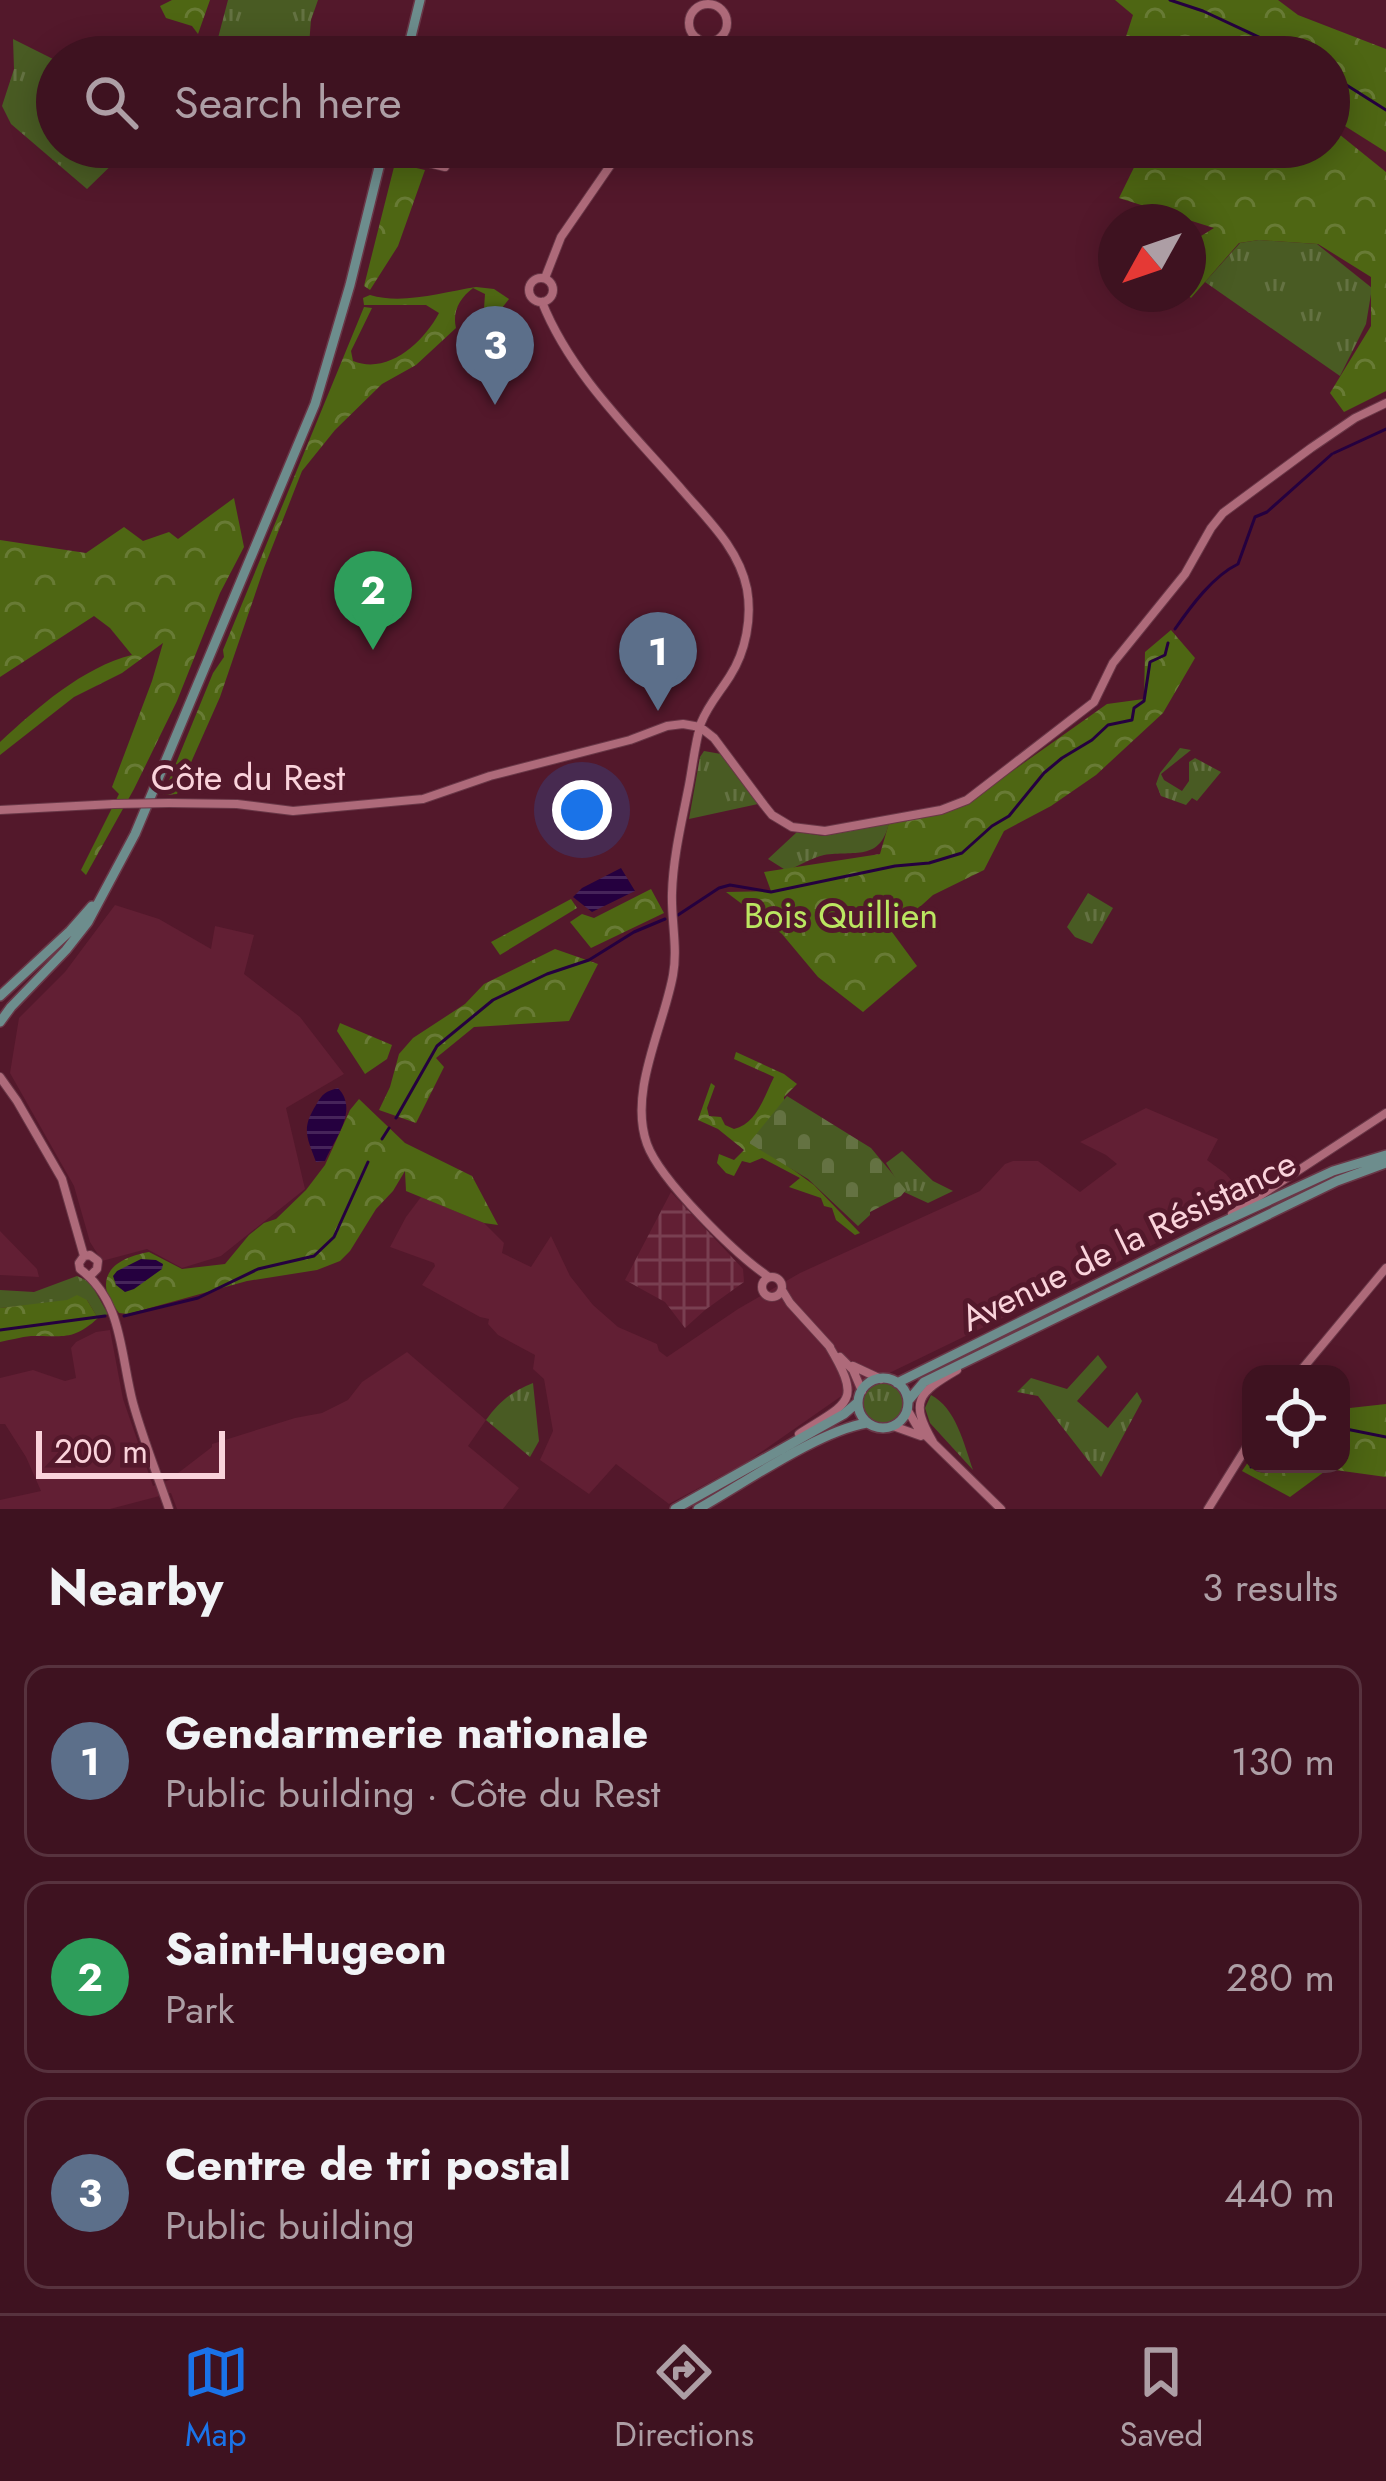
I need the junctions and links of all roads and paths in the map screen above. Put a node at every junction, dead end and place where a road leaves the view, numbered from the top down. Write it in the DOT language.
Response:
graph roads {
  1 [pos="420,0"];
  2 [pos="724,4"];
  3 [pos="411,36"];
  4 [pos="696,36"];
  5 [pos="721,36"];
  6 [pos="379,168"];
  7 [pos="609,168"];
  8 [pos="545,278"];
  9 [pos="542,302"];
  10 [pos="1386,403"];
  11 [pos="700,728"];
  12 [pos="0,810"];
  13 [pos="110,884"];
  14 [pos="0,996"];
  15 [pos="0,1022"];
  16 [pos="1,1076"];
  17 [pos="1386,1113"];
  18 [pos="1383,1163"];
  19 [pos="1212,1227"];
  20 [pos="747,1262"];
  21 [pos="1386,1268"];
  22 [pos="769,1277"];
  23 [pos="761,1288"];
  24 [pos="782,1290"];
  25 [pos="772,1298"];
  26 [pos="816,1332"];
  27 [pos="829,1346"];
  28 [pos="996,1348"];
  29 [pos="1305,1365"];
  30 [pos="880,1378"];
  31 [pos="897,1382"];
  32 [pos="860,1396"];
  33 [pos="908,1405"];
  34 [pos="867,1423"];
  35 [pos="893,1426"];
  36 [pos="933,1442"];
  37 [pos="1242,1454"];
  38 [pos="765,1457"];
  39 [pos="169,1509"];
  40 [pos="674,1509"];
  41 [pos="698,1509"];
  42 [pos="1001,1509"];
  43 [pos="1208,1509"];
  1 -- 3 [label="main road"];
  2 -- 4 [label="main road"];
  2 -- 5 [label="main road"];
  6 -- 13 [label="main road"];
  7 -- 8 [label="main road"];
  8 -- 9 [label="main road"];
  8 -- 9 [label="main road"];
  9 -- 11 [label="main road"];
  10 -- 11 [label="main road"];
  11 -- 12 [label="main road, Côte du Rest, bridge"];
  11 -- 20 [label="main road"];
  13 -- 14 [label="main road"];
  13 -- 15 [label="main road"];
  16 -- 39 [label="main road"];
  17 -- 19 [label="main road"];
  18 -- 19 [label="main road, Avenue de la Résistance"];
  18 -- 28 [label="main road, Avenue de la Résistance"];
  19 -- 31 [label="main road, Avenue de la Résistance"];
  20 -- 22 [label="main road"];
  20 -- 23 [label="main road"];
  21 -- 29 [label="main road"];
  22 -- 23 [label="main road"];
  22 -- 24 [label="main road"];
  23 -- 25 [label="main road"];
  24 -- 25 [label="main road"];
  24 -- 26 [label="main road"];
  25 -- 26 [label="main road"];
  26 -- 27 [label="main road"];
  27 -- 30 [label="main road"];
  27 -- 32 [label="main road"];
  27 -- 38 [label="main road"];
  28 -- 33 [label="main road, Avenue de la Résistance"];
  28 -- 36 [label="main road"];
  30 -- 31 [label="main road"];
  30 -- 32 [label="main road"];
  31 -- 33 [label="main road"];
  32 -- 34 [label="main road"];
  32 -- 38 [label="main road"];
  33 -- 35 [label="main road"];
  33 -- 36 [label="main road"];
  34 -- 35 [label="main road"];
  34 -- 41 [label="main road"];
  35 -- 36 [label="main road"];
  36 -- 42 [label="main road"];
  37 -- 43 [label="main road"];
  38 -- 40 [label="main road"];
}
